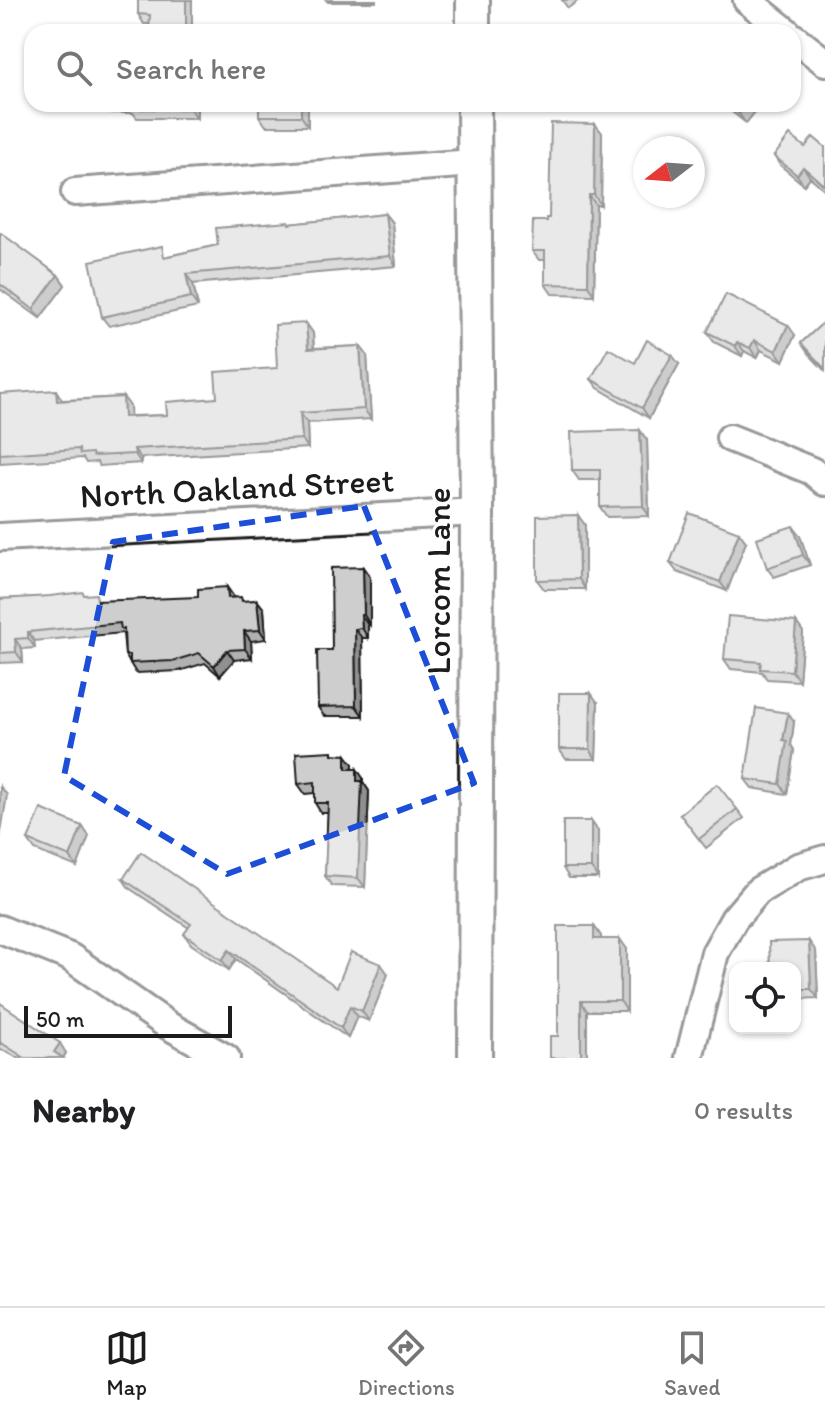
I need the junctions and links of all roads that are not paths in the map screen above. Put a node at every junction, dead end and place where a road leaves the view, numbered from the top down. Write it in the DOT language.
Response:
graph roads {
  1 [pos="473,0"];
  2 [pos="747,0"];
  3 [pos="473,24"];
  4 [pos="777,24"];
  5 [pos="801,43"];
  6 [pos="825,62"];
  7 [pos="474,112"];
  8 [pos="474,163"];
  9 [pos="75,192"];
  10 [pos="730,438"];
  11 [pos="825,482"];
  12 [pos="477,512"];
  13 [pos="0,537"];
  14 [pos="825,859"];
  15 [pos="0,929"];
  16 [pos="226,1058"];
  17 [pos="475,1058"];
  18 [pos="689,1058"];
  1 -- 3 [label="street"];
  2 -- 4 [label="street"];
  5 -- 6 [label="street"];
  7 -- 8 [label="street, Lorcom Lane"];
  8 -- 9 [label="street"];
  8 -- 12 [label="street, Lorcom Lane"];
  10 -- 11 [label="street"];
  12 -- 13 [label="street, North Oakland Street"];
  12 -- 17 [label="street, Lorcom Lane"];
  14 -- 18 [label="street"];
  15 -- 16 [label="street"];
}
